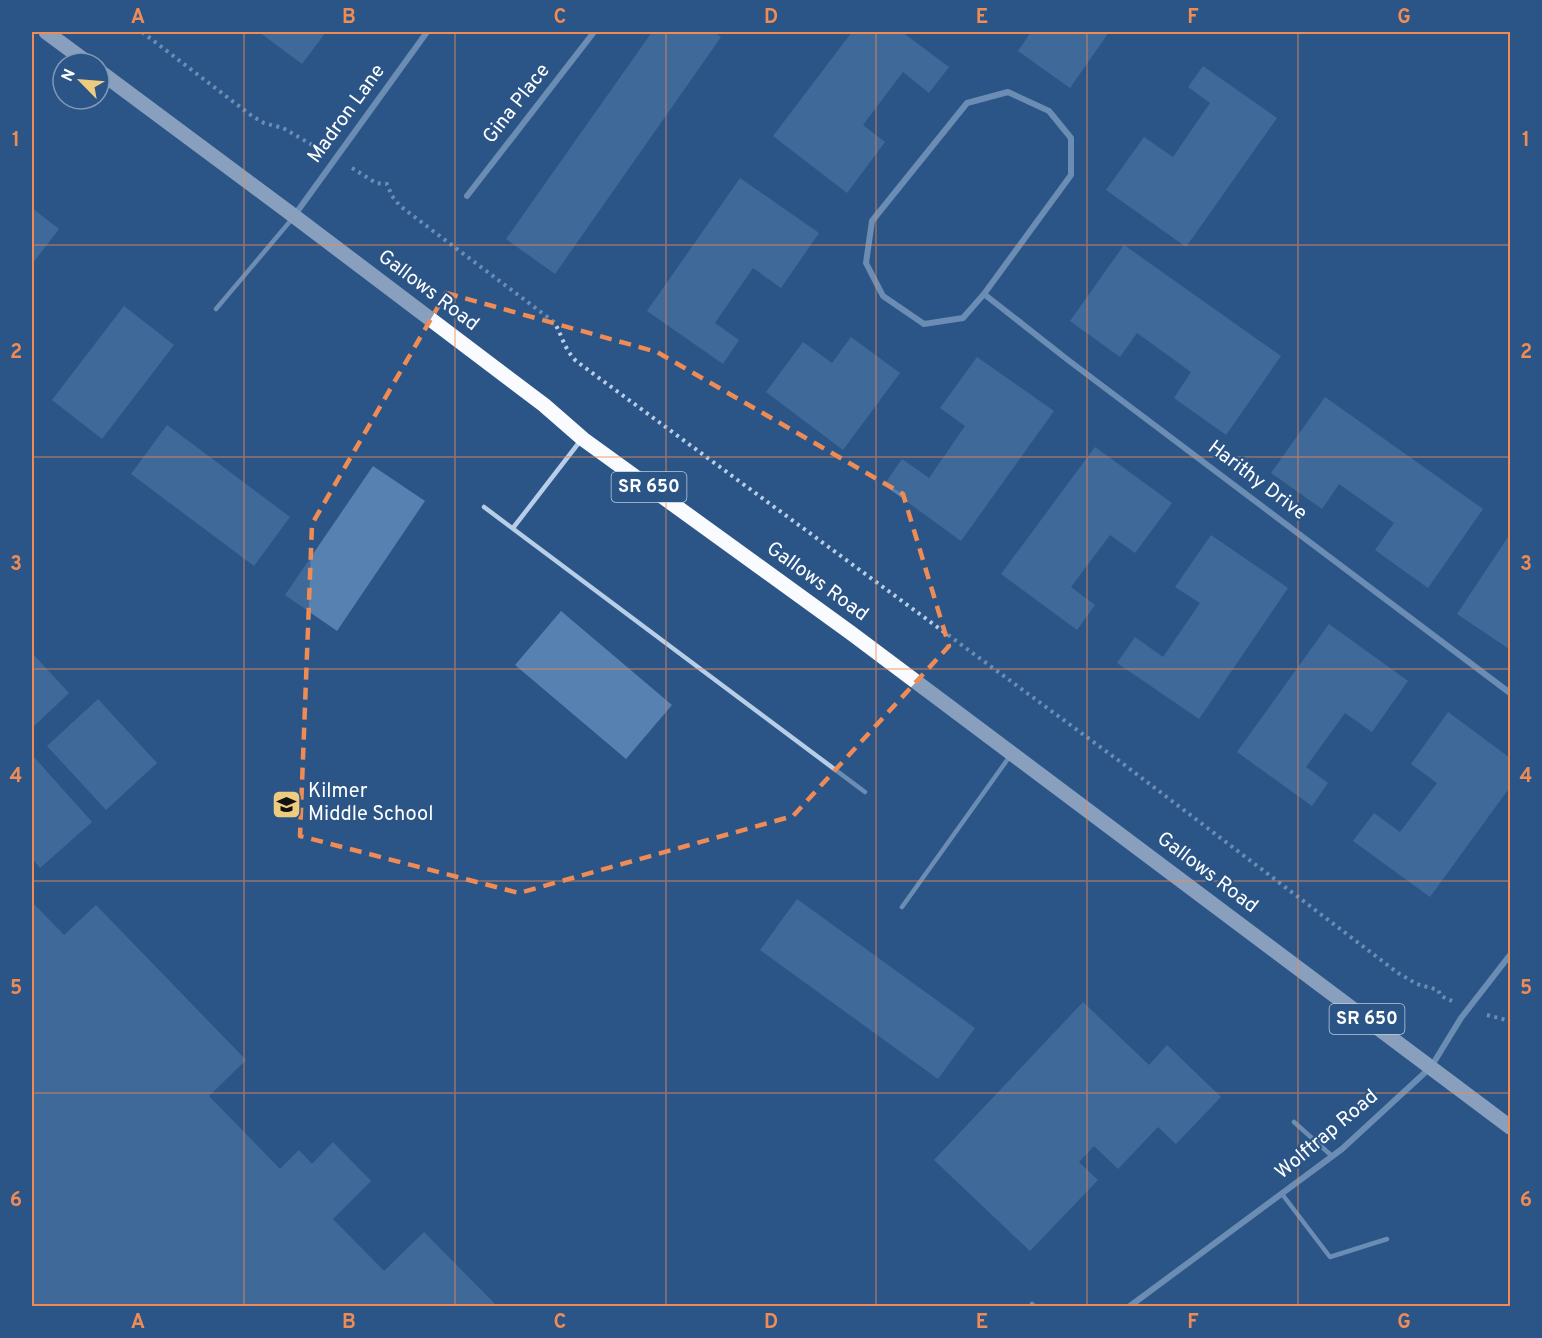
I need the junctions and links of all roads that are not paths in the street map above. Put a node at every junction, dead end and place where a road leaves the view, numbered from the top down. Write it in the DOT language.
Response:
graph roads {
  1 [pos="46,32"];
  2 [pos="427,32"];
  3 [pos="594,32"];
  4 [pos="72,51"];
  5 [pos="111,80"];
  6 [pos="467,196"];
  7 [pos="294,216"];
  8 [pos="984,294"];
  9 [pos="216,309"];
  10 [pos="583,439"];
  11 [pos="484,507"];
  12 [pos="513,528"];
  13 [pos="1510,693"];
  14 [pos="1012,753"];
  15 [pos="864,792"];
  16 [pos="902,907"];
  17 [pos="1510,955"];
  18 [pos="1431,1067"];
  19 [pos="1294,1122"];
  20 [pos="1510,1127"];
  21 [pos="1332,1156"];
  22 [pos="1282,1194"];
  23 [pos="1387,1239"];
  24 [pos="1130,1306"];
  1 -- 4 [label="main road"];
  2 -- 7 [label="street, Madron Lane"];
  3 -- 6 [label="street, Gina Place"];
  5 -- 7 [label="main road, Gallows Road / SR 650"];
  7 -- 9 [label="lane"];
  7 -- 10 [label="main road, Gallows Road / SR 650"];
  8 -- 8 [label="street"];
  8 -- 13 [label="street, Harithy Drive"];
  10 -- 12 [label="lane"];
  10 -- 14 [label="main road, Gallows Road / SR 650"];
  11 -- 12 [label="lane"];
  12 -- 15 [label="lane"];
  14 -- 16 [label="lane"];
  14 -- 18 [label="main road, Gallows Road / SR 650"];
  17 -- 18 [label="street, Wolftrap Road"];
  18 -- 20 [label="main road, Gallows Road / SR 650"];
  18 -- 21 [label="street, Wolftrap Road"];
  19 -- 21 [label="lane"];
  21 -- 22 [label="street, Wolftrap Road"];
  22 -- 23 [label="lane"];
  22 -- 24 [label="street, Wolftrap Road"];
}
